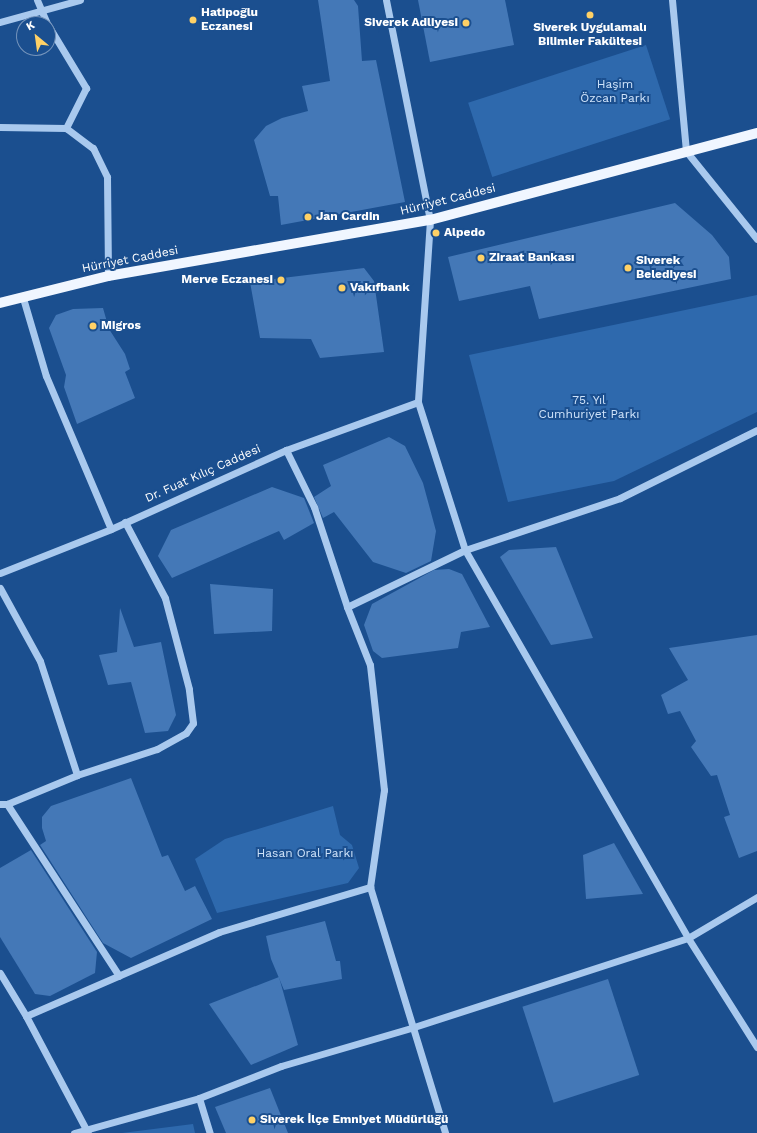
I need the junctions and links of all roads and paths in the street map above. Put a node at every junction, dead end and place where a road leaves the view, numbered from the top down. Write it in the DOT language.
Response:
graph roads {
  1 [pos="37,0"];
  2 [pos="80,0"];
  3 [pos="386,0"];
  4 [pos="672,0"];
  5 [pos="39,11"];
  6 [pos="42,16"];
  7 [pos="0,22"];
  8 [pos="56,37"];
  9 [pos="0,126"];
  10 [pos="66,128"];
  11 [pos="757,133"];
  12 [pos="686,151"];
  13 [pos="430,220"];
  14 [pos="757,239"];
  15 [pos="108,276"];
  16 [pos="23,298"];
  17 [pos="0,303"];
  18 [pos="418,402"];
  19 [pos="757,430"];
  20 [pos="286,450"];
  21 [pos="125,522"];
  22 [pos="111,529"];
  23 [pos="465,550"];
  24 [pos="0,573"];
  25 [pos="0,588"];
  26 [pos="347,606"];
  27 [pos="77,775"];
  28 [pos="4,804"];
  29 [pos="370,887"];
  30 [pos="757,897"];
  31 [pos="688,938"];
  32 [pos="0,973"];
  33 [pos="119,976"];
  34 [pos="26,1016"];
  35 [pos="414,1027"];
  36 [pos="757,1047"];
  37 [pos="199,1098"];
  38 [pos="87,1130"];
  39 [pos="74,1133"];
  40 [pos="210,1133"];
  41 [pos="445,1133"];
  1 -- 5 [label="street"];
  2 -- 5 [label="street"];
  3 -- 13 [label="street"];
  4 -- 12 [label="street"];
  5 -- 6 [label="street"];
  5 -- 7 [label="street"];
  8 -- 10 [label="street"];
  9 -- 10 [label="street"];
  10 -- 15 [label="street"];
  11 -- 12 [label="main road, Hürriyet Caddesi"];
  12 -- 13 [label="main road, Hürriyet Caddesi"];
  12 -- 14 [label="street"];
  13 -- 15 [label="main road, Hürriyet Caddesi"];
  13 -- 18 [label="street"];
  15 -- 16 [label="main road, Hürriyet Caddesi"];
  16 -- 17 [label="main road, Hürriyet Caddesi"];
  16 -- 22 [label="street"];
  18 -- 20 [label="street, Dr. Fuat Kılıç Caddesi"];
  18 -- 23 [label="street"];
  19 -- 23 [label="street"];
  20 -- 21 [label="street, Dr. Fuat Kılıç Caddesi"];
  20 -- 26 [label="street"];
  21 -- 22 [label="street, Dr. Fuat Kılıç Caddesi"];
  21 -- 27 [label="street"];
  22 -- 24 [label="street, Dr. Fuat Kılıç Caddesi"];
  23 -- 26 [label="street"];
  23 -- 31 [label="street"];
  25 -- 27 [label="street"];
  26 -- 29 [label="street"];
  27 -- 28 [label="street"];
  28 -- 33 [label="street"];
  29 -- 33 [label="street"];
  29 -- 35 [label="street"];
  30 -- 31 [label="street"];
  31 -- 35 [label="street"];
  31 -- 36 [label="street"];
  32 -- 34 [label="street"];
  33 -- 34 [label="street"];
  34 -- 38 [label="street"];
  35 -- 37 [label="street"];
  35 -- 41 [label="street"];
  37 -- 38 [label="street"];
  37 -- 40 [label="street"];
  38 -- 39 [label="street"];
}
